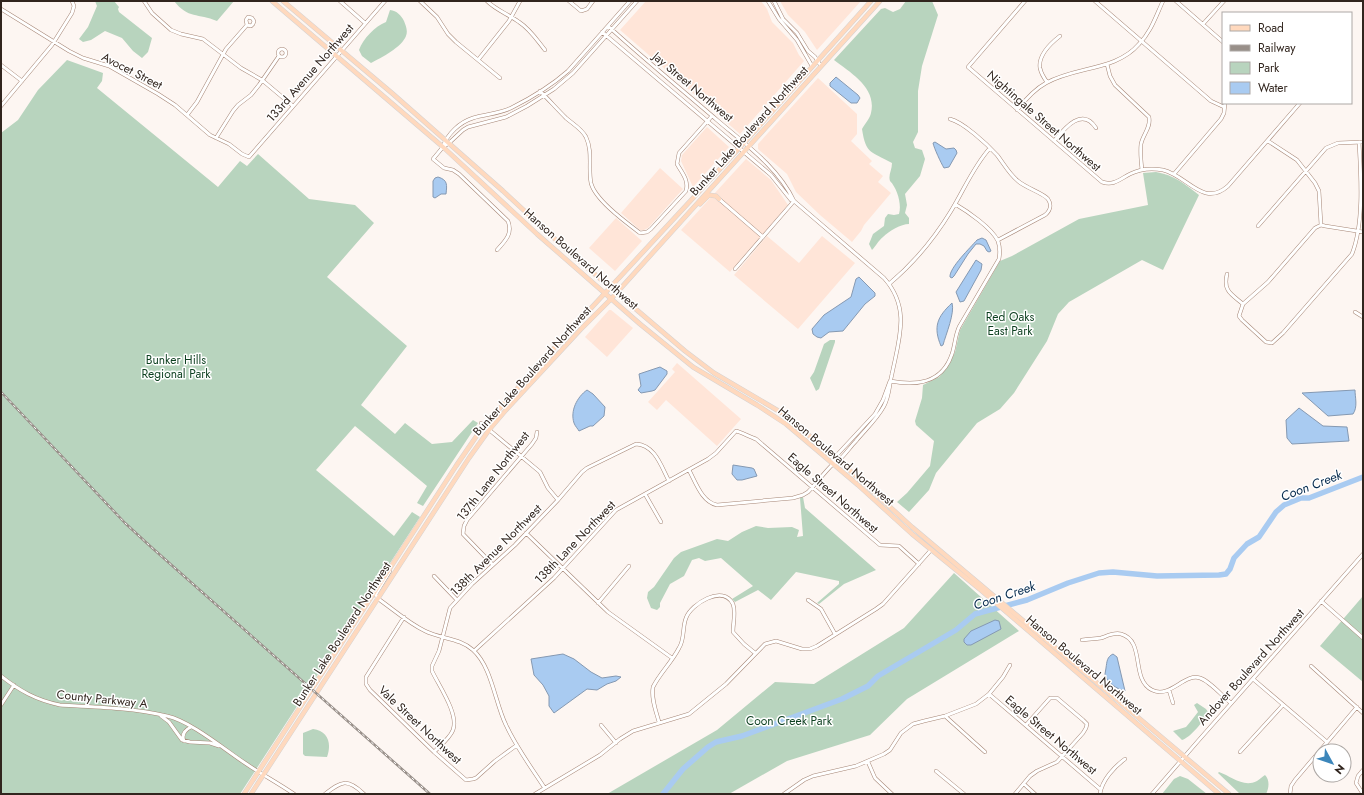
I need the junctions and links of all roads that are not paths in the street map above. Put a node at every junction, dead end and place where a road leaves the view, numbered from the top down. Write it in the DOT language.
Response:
graph roads {
  1 [pos="72,1"];
  2 [pos="144,1"];
  3 [pos="272,1"];
  4 [pos="283,1"];
  5 [pos="340,1"];
  6 [pos="385,1"];
  7 [pos="420,1"];
  8 [pos="487,1"];
  9 [pos="520,1"];
  10 [pos="569,1"];
  11 [pos="593,1"];
  12 [pos="630,1"];
  13 [pos="637,1"];
  14 [pos="768,1"];
  15 [pos="774,1"];
  16 [pos="871,1"];
  17 [pos="880,1"];
  18 [pos="1025,1"];
  19 [pos="1096,1"];
  20 [pos="1163,1"];
  21 [pos="1176,1"];
  22 [pos="1224,1"];
  23 [pos="1,9"];
  24 [pos="512,17"];
  25 [pos="365,23"];
  26 [pos="1204,24"];
  27 [pos="247,25"];
  28 [pos="608,26"];
  29 [pos="612,30"];
  30 [pos="602,32"];
  31 [pos="607,35"];
  32 [pos="1060,36"];
  33 [pos="1142,41"];
  34 [pos="1222,41"];
  35 [pos="54,42"];
  36 [pos="342,50"];
  37 [pos="545,50"];
  38 [pos="223,55"];
  39 [pos="279,56"];
  40 [pos="337,56"];
  41 [pos="478,60"];
  42 [pos="817,61"];
  43 [pos="1106,64"];
  44 [pos="1,65"];
  45 [pos="812,66"];
  46 [pos="821,66"];
  47 [pos="500,78"];
  48 [pos="262,80"];
  49 [pos="22,81"];
  50 [pos="1047,82"];
  51 [pos="540,91"];
  52 [pos="544,95"];
  53 [pos="1299,104"];
  54 [pos="1225,105"];
  55 [pos="1,106"];
  56 [pos="293,106"];
  57 [pos="1017,110"];
  58 [pos="187,115"];
  59 [pos="712,116"];
  60 [pos="950,119"];
  61 [pos="708,121"];
  62 [pos="1096,128"];
  63 [pos="216,138"];
  64 [pos="445,140"];
  65 [pos="1054,141"];
  66 [pos="1268,142"];
  67 [pos="1358,142"];
  68 [pos="1363,142"];
  69 [pos="744,143"];
  70 [pos="449,144"];
  71 [pos="443,147"];
  72 [pos="748,147"];
  73 [pos="739,148"];
  74 [pos="990,148"];
  75 [pos="744,151"];
  76 [pos="249,157"];
  77 [pos="1142,170"];
  78 [pos="1306,171"];
  79 [pos="1174,174"];
  80 [pos="719,198"];
  81 [pos="794,201"];
  82 [pos="955,204"];
  83 [pos="686,215"];
  84 [pos="1322,225"];
  85 [pos="1258,226"];
  86 [pos="1361,232"];
  87 [pos="763,237"];
  88 [pos="998,240"];
  89 [pos="497,250"];
  90 [pos="735,269"];
  91 [pos="1228,274"];
  92 [pos="889,284"];
  93 [pos="611,287"];
  94 [pos="605,293"];
  95 [pos="616,293"];
  96 [pos="611,299"];
  97 [pos="1243,304"];
  98 [pos="1355,312"];
  99 [pos="1363,316"];
  100 [pos="890,381"];
  101 [pos="483,425"];
  102 [pos="489,430"];
  103 [pos="736,431"];
  104 [pos="537,432"];
  105 [pos="522,457"];
  106 [pos="839,458"];
  107 [pos="833,464"];
  108 [pos="689,470"];
  109 [pos="669,481"];
  110 [pos="813,487"];
  111 [pos="645,494"];
  112 [pos="558,500"];
  113 [pos="661,522"];
  114 [pos="526,534"];
  115 [pos="931,550"];
  116 [pos="400,553"];
  117 [pos="1363,554"];
  118 [pos="919,564"];
  119 [pos="493,565"];
  120 [pos="630,566"];
  121 [pos="562,570"];
  122 [pos="434,576"];
  123 [pos="377,598"];
  124 [pos="993,598"];
  125 [pos="457,600"];
  126 [pos="808,600"];
  127 [pos="1321,601"];
  128 [pos="598,603"];
  129 [pos="1012,614"];
  130 [pos="404,617"];
  131 [pos="835,634"];
  132 [pos="442,637"];
  133 [pos="1363,638"];
  134 [pos="1082,640"];
  135 [pos="474,651"];
  136 [pos="755,653"];
  137 [pos="672,658"];
  138 [pos="1010,665"];
  139 [pos="1311,666"];
  140 [pos="1,676"];
  141 [pos="1253,679"];
  142 [pos="14,685"];
  143 [pos="1169,690"];
  144 [pos="989,694"];
  145 [pos="1173,702"];
  146 [pos="1231,703"];
  147 [pos="1,705"];
  148 [pos="1284,705"];
  149 [pos="1357,707"];
  150 [pos="1363,713"];
  151 [pos="160,715"];
  152 [pos="945,716"];
  153 [pos="660,722"];
  154 [pos="601,725"];
  155 [pos="1026,725"];
  156 [pos="191,727"];
  157 [pos="184,741"];
  158 [pos="1327,742"];
  159 [pos="616,743"];
  160 [pos="517,745"];
  161 [pos="222,747"];
  162 [pos="434,752"];
  163 [pos="984,752"];
  164 [pos="1240,752"];
  165 [pos="1063,756"];
  166 [pos="1185,756"];
  167 [pos="1125,759"];
  168 [pos="1181,761"];
  169 [pos="868,762"];
  170 [pos="1363,770"];
  171 [pos="258,771"];
  172 [pos="936,771"];
  173 [pos="263,774"];
  174 [pos="1024,784"];
  175 [pos="544,787"];
  176 [pos="1100,789"];
  177 [pos="289,793"];
  178 [pos="244,794"];
  179 [pos="251,794"];
  180 [pos="294,794"];
  181 [pos="324,794"];
  182 [pos="364,794"];
  183 [pos="535,794"];
  184 [pos="784,794"];
  185 [pos="892,794"];
  186 [pos="964,794"];
  187 [pos="1015,794"];
  188 [pos="1035,794"];
  189 [pos="1100,794"];
  190 [pos="1152,794"];
  191 [pos="1219,794"];
  192 [pos="1229,794"];
  193 [pos="1290,794"];
  194 [pos="1363,794"];
  1 -- 35 [label="street"];
  2 -- 38 [label="street"];
  3 -- 40 [label="main road, Hanson Boulevard Northwest"];
  4 -- 36 [label="main road, Hanson Boulevard Northwest"];
  5 -- 25 [label="street"];
  6 -- 25 [label="street, 133rd Avenue Northwest"];
  7 -- 41 [label="street"];
  8 -- 24 [label="street"];
  9 -- 24 [label="street"];
  10 -- 11 [label="street"];
  12 -- 28 [label="street"];
  13 -- 29 [label="street"];
  14 -- 45 [label="street"];
  15 -- 42 [label="street"];
  16 -- 42 [label="main road, Bunker Lake Boulevard Northwest"];
  17 -- 46 [label="main road, Bunker Lake Boulevard Northwest"];
  18 -- 57 [label="street, Nightingale Street Northwest"];
  19 -- 33 [label="street"];
  20 -- 33 [label="street"];
  21 -- 26 [label="street"];
  22 -- 26 [label="street"];
  23 -- 35 [label="street, Avocet Street"];
  24 -- 37 [label="street"];
  24 -- 41 [label="street"];
  25 -- 36 [label="street, 133rd Avenue Northwest"];
  26 -- 34 [label="street"];
  27 -- 38 [label="street"];
  28 -- 29 [label="street, Jay Street Northwest"];
  28 -- 30 [label="street"];
  29 -- 31 [label="street"];
  29 -- 59 [label="street, Jay Street Northwest"];
  30 -- 31 [label="street, Jay Street Northwest"];
  30 -- 51 [label="street"];
  31 -- 52 [label="street"];
  31 -- 61 [label="street, Jay Street Northwest"];
  32 -- 50 [label="street"];
  33 -- 43 [label="street"];
  33 -- 54 [label="street"];
  35 -- 49 [label="street"];
  35 -- 58 [label="street, Avocet Street"];
  36 -- 40 [label="street, 133rd Avenue Northwest"];
  36 -- 64 [label="main road, Hanson Boulevard Northwest"];
  38 -- 48 [label="street"];
  38 -- 58 [label="street"];
  39 -- 48 [label="street"];
  40 -- 56 [label="street, 133rd Avenue Northwest"];
  40 -- 71 [label="main road, Hanson Boulevard Northwest"];
  41 -- 47 [label="street"];
  42 -- 45 [label="main road, Bunker Lake Boulevard Northwest"];
  42 -- 46 [label="street"];
  43 -- 50 [label="street"];
  43 -- 77 [label="street"];
  44 -- 49 [label="street"];
  45 -- 69 [label="main road, Bunker Lake Boulevard Northwest"];
  46 -- 72 [label="main road, Bunker Lake Boulevard Northwest"];
  48 -- 56 [label="street"];
  48 -- 63 [label="street"];
  49 -- 55 [label="street"];
  50 -- 57 [label="street"];
  51 -- 52 [label="street"];
  51 -- 64 [label="street"];
  52 -- 61 [label="street"];
  52 -- 70 [label="street"];
  53 -- 66 [label="street"];
  54 -- 79 [label="street"];
  56 -- 76 [label="street, 133rd Avenue Northwest"];
  57 -- 65 [label="street, Nightingale Street Northwest"];
  58 -- 63 [label="street, Avocet Street"];
  59 -- 61 [label="street"];
  59 -- 69 [label="street, Jay Street Northwest"];
  60 -- 74 [label="street"];
  61 -- 73 [label="street, Jay Street Northwest"];
  62 -- 65 [label="street"];
  63 -- 76 [label="street, Avocet Street"];
  64 -- 70 [label="main road, Hanson Boulevard Northwest"];
  64 -- 71 [label="street"];
  65 -- 77 [label="street, Nightingale Street Northwest"];
  66 -- 78 [label="street"];
  66 -- 79 [label="street, Nightingale Street Northwest"];
  67 -- 68 [label="street"];
  67 -- 78 [label="street"];
  67 -- 86 [label="street"];
  69 -- 72 [label="street, Jay Street Northwest"];
  69 -- 73 [label="main road, Bunker Lake Boulevard Northwest"];
  70 -- 71 [label="street"];
  70 -- 93 [label="main road, Hanson Boulevard Northwest"];
  71 -- 89 [label="street"];
  71 -- 94 [label="main road, Hanson Boulevard Northwest"];
  72 -- 75 [label="main road, Bunker Lake Boulevard Northwest"];
  72 -- 81 [label="street, Jay Street Northwest"];
  73 -- 75 [label="street, Jay Street Northwest"];
  73 -- 93 [label="main road, Bunker Lake Boulevard Northwest"];
  74 -- 82 [label="street"];
  74 -- 88 [label="street"];
  75 -- 81 [label="street, Jay Street Northwest"];
  75 -- 83 [label="main road, Bunker Lake Boulevard Northwest"];
  77 -- 79 [label="street, Nightingale Street Northwest"];
  78 -- 84 [label="street"];
  78 -- 85 [label="street"];
  80 -- 83 [label="main road"];
  80 -- 87 [label="street"];
  81 -- 87 [label="street"];
  81 -- 92 [label="street, Jay Street Northwest"];
  82 -- 88 [label="street"];
  82 -- 92 [label="street"];
  83 -- 95 [label="main road, Bunker Lake Boulevard Northwest"];
  84 -- 86 [label="street"];
  84 -- 97 [label="street"];
  86 -- 97 [label="street"];
  87 -- 90 [label="street"];
  88 -- 100 [label="street"];
  91 -- 97 [label="street"];
  92 -- 100 [label="street, Jay Street Northwest"];
  93 -- 94 [label="main road, Bunker Lake Boulevard Northwest"];
  93 -- 95 [label="main road, Hanson Boulevard Northwest"];
  94 -- 96 [label="main road, Hanson Boulevard Northwest"];
  94 -- 101 [label="main road, Bunker Lake Boulevard Northwest"];
  95 -- 96 [label="main road, Bunker Lake Boulevard Northwest"];
  95 -- 106 [label="main road, Hanson Boulevard Northwest"];
  96 -- 102 [label="main road, Bunker Lake Boulevard Northwest"];
  96 -- 107 [label="main road, Hanson Boulevard Northwest"];
  98 -- 99 [label="street"];
  100 -- 106 [label="street, Jay Street Northwest"];
  100 -- 106 [label="street, Jay Street Northwest"];
  101 -- 102 [label="street"];
  101 -- 116 [label="main road, Bunker Lake Boulevard Northwest"];
  102 -- 105 [label="street"];
  102 -- 123 [label="main road, Bunker Lake Boulevard Northwest"];
  103 -- 108 [label="street, 138th Lane Northwest"];
  103 -- 110 [label="street, Eagle Street Northwest"];
  104 -- 105 [label="street, 137th Lane Northwest"];
  105 -- 112 [label="street"];
  105 -- 119 [label="street, 137th Lane Northwest"];
  106 -- 107 [label="street"];
  106 -- 124 [label="main road, Hanson Boulevard Northwest"];
  107 -- 110 [label="street"];
  107 -- 115 [label="main road, Hanson Boulevard Northwest"];
  108 -- 109 [label="street, 138th Lane Northwest"];
  108 -- 110 [label="street"];
  109 -- 111 [label="street, 138th Lane Northwest"];
  109 -- 112 [label="street, 138th Avenue Northwest"];
  110 -- 118 [label="street, Eagle Street Northwest"];
  111 -- 113 [label="street"];
  111 -- 121 [label="street, 138th Lane Northwest"];
  112 -- 114 [label="street, 138th Avenue Northwest"];
  114 -- 119 [label="street, 138th Avenue Northwest"];
  114 -- 121 [label="street"];
  115 -- 118 [label="street"];
  115 -- 124 [label="main road, Hanson Boulevard Northwest"];
  116 -- 123 [label="street"];
  116 -- 171 [label="main road, Bunker Lake Boulevard Northwest"];
  117 -- 127 [label="street, Andover Boulevard Northwest"];
  118 -- 131 [label="street"];
  119 -- 125 [label="street, 138th Avenue Northwest"];
  120 -- 128 [label="street"];
  121 -- 128 [label="street"];
  121 -- 135 [label="street, 138th Lane Northwest"];
  122 -- 125 [label="street"];
  123 -- 130 [label="street"];
  123 -- 173 [label="main road, Bunker Lake Boulevard Northwest"];
  124 -- 129 [label="main road, Hanson Boulevard Northwest"];
  125 -- 132 [label="street, 138th Avenue Northwest"];
  126 -- 131 [label="street"];
  127 -- 133 [label="street"];
  127 -- 141 [label="street, Andover Boulevard Northwest"];
  128 -- 137 [label="street"];
  129 -- 166 [label="main road, Hanson Boulevard Northwest"];
  129 -- 168 [label="main road, Hanson Boulevard Northwest"];
  130 -- 132 [label="street"];
  130 -- 162 [label="street, Vale Street Northwest"];
  131 -- 136 [label="street"];
  132 -- 135 [label="street"];
  132 -- 162 [label="street, 138th Avenue Northwest"];
  134 -- 143 [label="street"];
  135 -- 160 [label="street"];
  136 -- 137 [label="street"];
  136 -- 153 [label="street"];
  137 -- 153 [label="street"];
  138 -- 144 [label="street"];
  139 -- 149 [label="street"];
  140 -- 142 [label="street, County Parkway A"];
  141 -- 146 [label="street, Andover Boulevard Northwest"];
  141 -- 148 [label="street"];
  142 -- 147 [label="street"];
  142 -- 151 [label="street, County Parkway A"];
  143 -- 145 [label="street"];
  143 -- 146 [label="street"];
  144 -- 152 [label="street"];
  144 -- 155 [label="street, Eagle Street Northwest"];
  146 -- 166 [label="street, Andover Boulevard Northwest"];
  148 -- 158 [label="street"];
  148 -- 164 [label="street"];
  149 -- 150 [label="street"];
  149 -- 158 [label="street"];
  151 -- 156 [label="street, County Parkway A"];
  151 -- 157 [label="street, County Parkway A"];
  152 -- 163 [label="street"];
  152 -- 169 [label="street"];
  153 -- 159 [label="street"];
  154 -- 159 [label="street"];
  155 -- 165 [label="street, Eagle Street Northwest"];
  155 -- 165 [label="street"];
  156 -- 157 [label="street"];
  156 -- 161 [label="street, County Parkway A"];
  157 -- 161 [label="street, County Parkway A"];
  158 -- 193 [label="street"];
  159 -- 175 [label="street"];
  160 -- 162 [label="street, Vale Street Northwest"];
  160 -- 175 [label="street"];
  161 -- 171 [label="street, County Parkway A"];
  165 -- 174 [label="street"];
  165 -- 176 [label="street, Eagle Street Northwest"];
  166 -- 168 [label="street, Andover Boulevard Northwest"];
  166 -- 192 [label="main road, Hanson Boulevard Northwest"];
  167 -- 176 [label="street"];
  168 -- 190 [label="street, Andover Boulevard Northwest"];
  168 -- 191 [label="main road, Hanson Boulevard Northwest"];
  169 -- 184 [label="street"];
  169 -- 185 [label="street"];
  170 -- 194 [label="street"];
  171 -- 173 [label="street, County Parkway A"];
  171 -- 178 [label="main road, Bunker Lake Boulevard Northwest"];
  172 -- 186 [label="street"];
  173 -- 177 [label="street, County Parkway A"];
  173 -- 179 [label="main road, Bunker Lake Boulevard Northwest"];
  174 -- 187 [label="street"];
  174 -- 188 [label="street"];
  175 -- 183 [label="street"];
  176 -- 189 [label="street"];
  177 -- 180 [label="street, County Parkway A"];
  181 -- 182 [label="street"];
}
